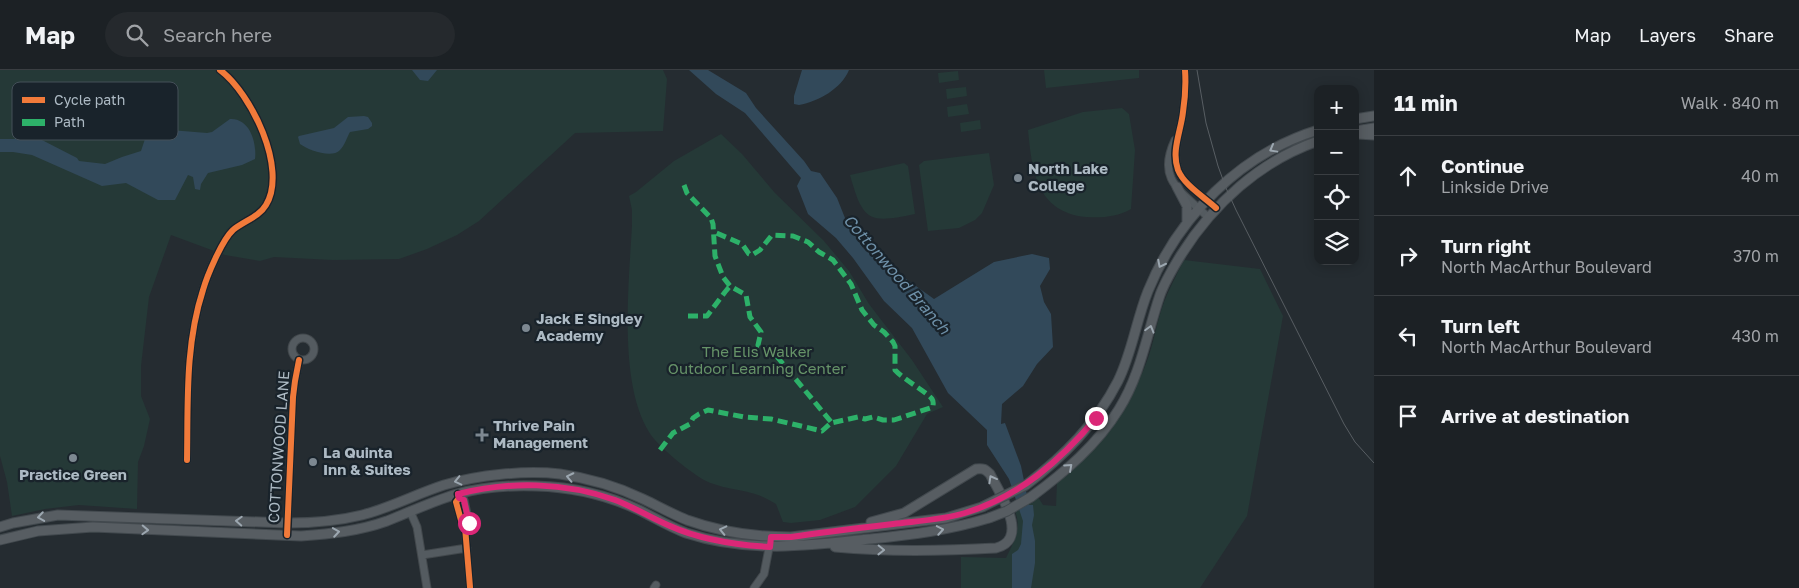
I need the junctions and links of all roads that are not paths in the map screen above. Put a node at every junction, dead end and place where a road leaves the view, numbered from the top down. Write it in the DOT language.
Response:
graph roads {
  1 [pos="220,70"];
  2 [pos="1185,70"];
  3 [pos="1374,116"];
  4 [pos="1359,118"];
  5 [pos="1374,128"];
  6 [pos="1314,131"];
  7 [pos="1359,131"];
  8 [pos="1179,133"];
  9 [pos="1359,133"];
  10 [pos="1374,135"];
  11 [pos="1314,142"];
  12 [pos="1177,187"];
  13 [pos="1207,200"];
  14 [pos="1199,208"];
  15 [pos="1216,208"];
  16 [pos="1208,217"];
  17 [pos="1187,223"];
  18 [pos="299,360"];
  19 [pos="187,460"];
  20 [pos="507,474"];
  21 [pos="507,486"];
  22 [pos="458,496"];
  23 [pos="410,511"];
  24 [pos="287,524"];
  25 [pos="0,527"];
  26 [pos="846,529"];
  27 [pos="287,535"];
  28 [pos="771,537"];
  29 [pos="0,540"];
  30 [pos="815,545"];
  31 [pos="770,547"];
  32 [pos="467,548"];
  33 [pos="422,556"];
  34 [pos="427,588"];
  35 [pos="470,588"];
  36 [pos="754,588"];
  1 -- 19 [label="street"];
  2 -- 8 [label="street"];
  3 -- 4 [label="main road"];
  5 -- 7 [label="main road"];
  6 -- 13 [label="main road, one-way"];
  8 -- 12 [label="street"];
  8 -- 13 [label="street"];
  9 -- 10 [label="main road"];
  11 -- 15 [label="main road"];
  12 -- 14 [label="street"];
  12 -- 17 [label="main road"];
  13 -- 14 [label="main road"];
  13 -- 15 [label="street"];
  14 -- 16 [label="street"];
  14 -- 17 [label="main road"];
  15 -- 16 [label="main road"];
  30 -- 16 [label="main road, one-way, bridge"];
  17 -- 26 [label="main road, one-way, bridge"];
  18 -- 24 [label="street, COTTONWOOD LANE"];
  20 -- 21 [label="main road"];
  20 -- 24 [label="main road, one-way"];
  28 -- 20 [label="main road, one-way"];
  21 -- 22 [label="main road"];
  21 -- 31 [label="main road"];
  22 -- 23 [label="main road"];
  22 -- 32 [label="street"];
  27 -- 23 [label="main road, one-way"];
  23 -- 33 [label="street"];
  24 -- 25 [label="main road, one-way"];
  24 -- 27 [label="street, COTTONWOOD LANE"];
  26 -- 28 [label="main road"];
  30 -- 26 [label="main road, one-way"];
  29 -- 27 [label="main road, one-way"];
  28 -- 31 [label="street"];
  30 -- 31 [label="main road"];
  31 -- 36 [label="street"];
  32 -- 33 [label="street"];
  32 -- 35 [label="street"];
  33 -- 34 [label="street"];
}
